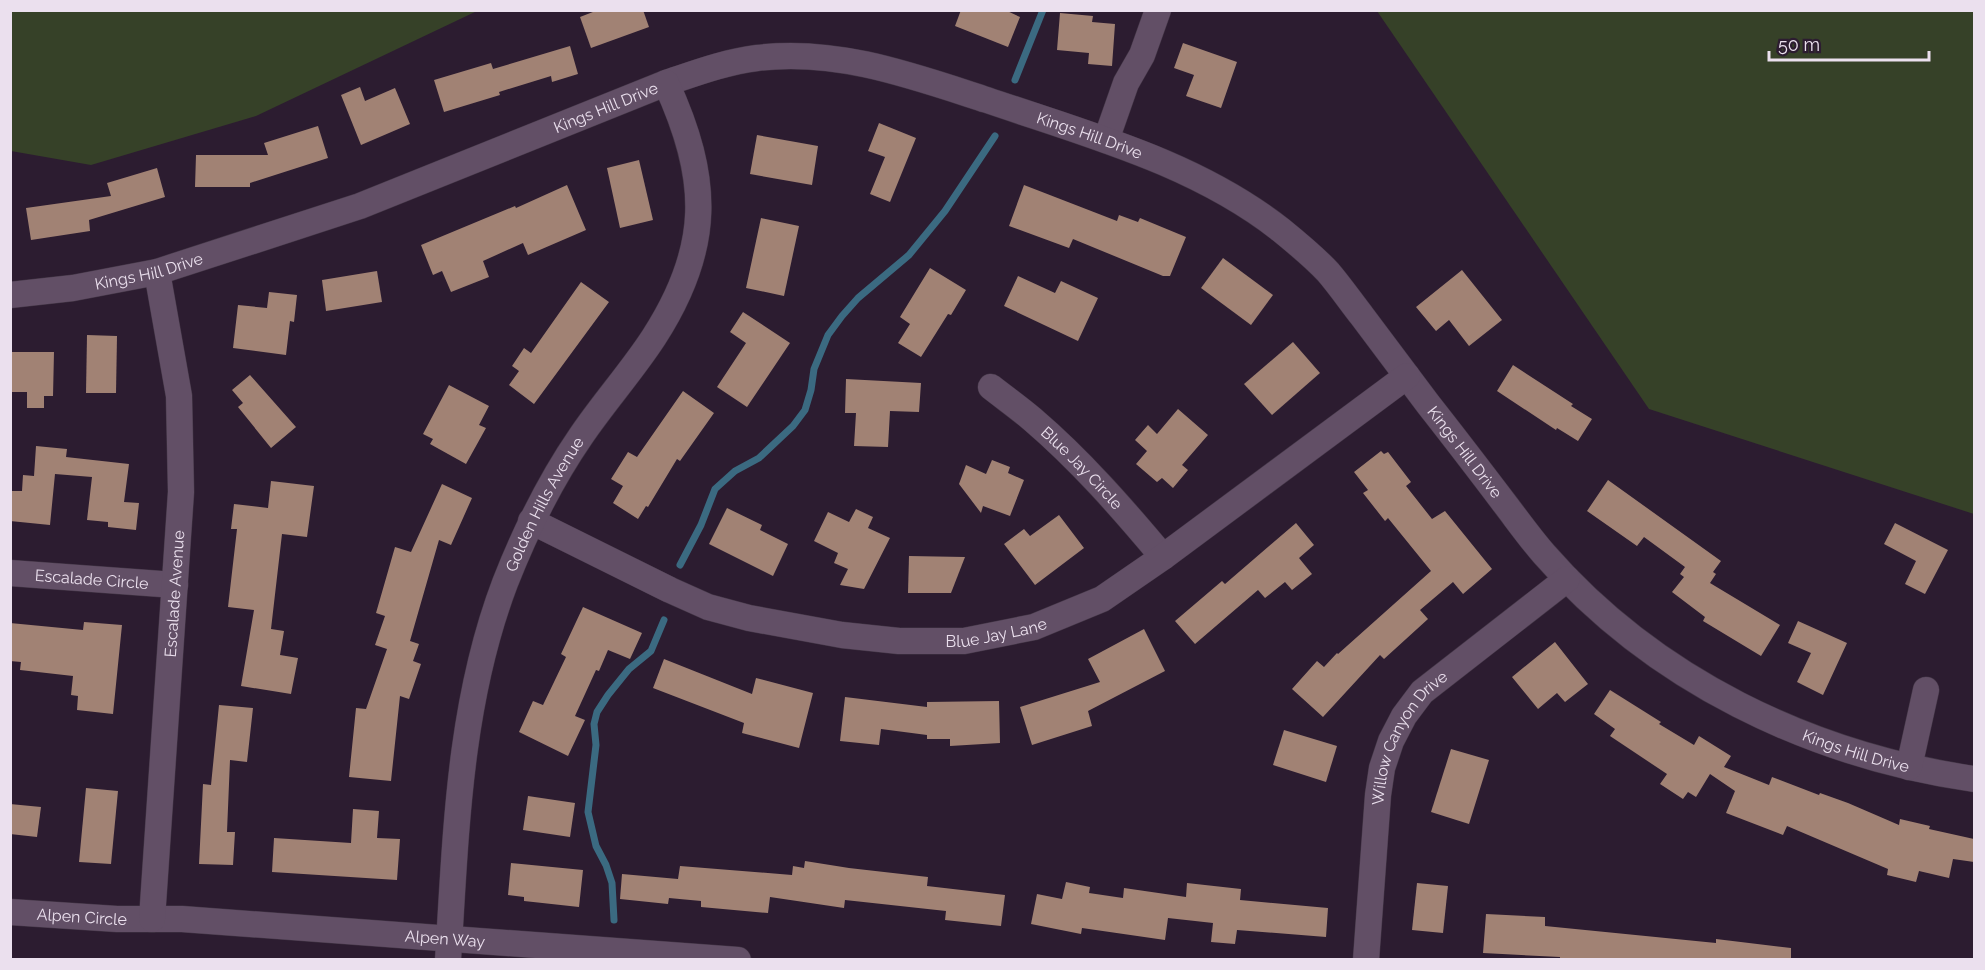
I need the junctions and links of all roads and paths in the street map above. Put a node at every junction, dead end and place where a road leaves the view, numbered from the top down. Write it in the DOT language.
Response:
graph roads {
  1 [pos="1158,10"];
  2 [pos="666,83"];
  3 [pos="1106,140"];
  4 [pos="157,272"];
  5 [pos="10,295"];
  6 [pos="1407,376"];
  7 [pos="991,387"];
  8 [pos="531,521"];
  9 [pos="1163,557"];
  10 [pos="10,573"];
  11 [pos="1568,579"];
  12 [pos="175,585"];
  13 [pos="1926,690"];
  14 [pos="1909,766"];
  15 [pos="1974,779"];
  16 [pos="10,912"];
  17 [pos="152,919"];
  18 [pos="449,949"];
  19 [pos="738,960"];
  20 [pos="1366,960"];
  1 -- 3 [label="street"];
  2 -- 3 [label="street, Kings Hill Drive"];
  2 -- 4 [label="street, Kings Hill Drive"];
  2 -- 8 [label="street, Golden Hills Avenue"];
  3 -- 6 [label="street, Kings Hill Drive"];
  4 -- 5 [label="street, Kings Hill Drive"];
  4 -- 12 [label="street, Escalade Avenue"];
  6 -- 9 [label="street, Blue Jay Lane"];
  6 -- 11 [label="street, Kings Hill Drive"];
  7 -- 9 [label="street, Blue Jay Circle"];
  8 -- 9 [label="street, Blue Jay Lane"];
  8 -- 18 [label="street, Golden Hills Avenue"];
  10 -- 12 [label="street, Escalade Circle"];
  11 -- 14 [label="street, Kings Hill Drive"];
  11 -- 20 [label="street, Willow Canyon Drive"];
  12 -- 17 [label="street, Escalade Avenue"];
  13 -- 14 [label="street"];
  14 -- 15 [label="street, Kings Hill Drive"];
  16 -- 17 [label="street, Alpen Circle"];
  17 -- 18 [label="street, Alpen Way"];
  18 -- 19 [label="street, Alpen Way"];
}
